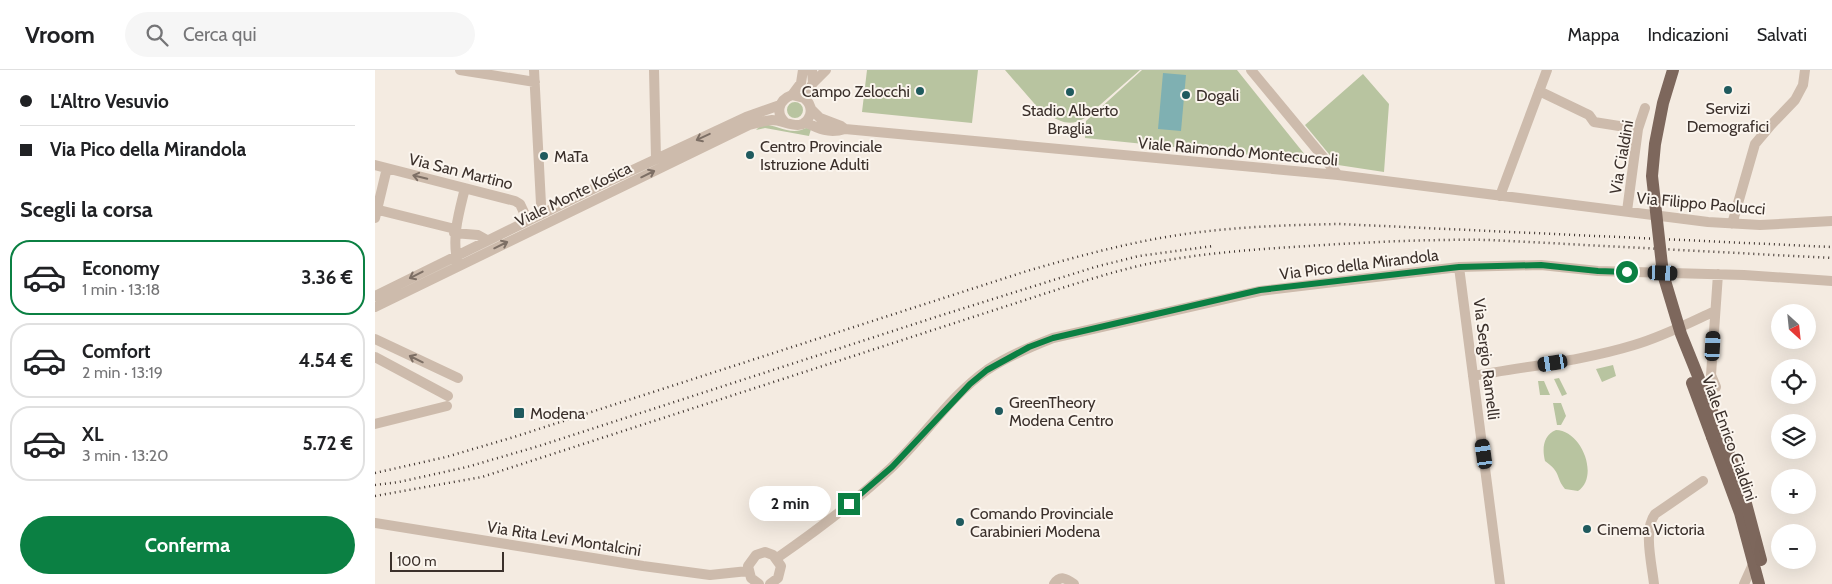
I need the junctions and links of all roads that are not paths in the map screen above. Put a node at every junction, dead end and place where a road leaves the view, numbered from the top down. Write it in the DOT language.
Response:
graph roads {
  1 [pos="460,70"];
  2 [pos="534,70"];
  3 [pos="654,70"];
  4 [pos="803,70"];
  5 [pos="812,70"];
  6 [pos="825,70"];
  7 [pos="1251,70"];
  8 [pos="1547,70"];
  9 [pos="1665,70"];
  10 [pos="1673,70"];
  11 [pos="1805,70"];
  12 [pos="535,82"];
  13 [pos="813,83"];
  14 [pos="1539,91"];
  15 [pos="791,95"];
  16 [pos="804,98"];
  17 [pos="780,105"];
  18 [pos="1645,108"];
  19 [pos="811,110"];
  20 [pos="805,122"];
  21 [pos="787,124"];
  22 [pos="845,129"];
  23 [pos="1638,129"];
  24 [pos="656,159"];
  25 [pos="375,165"];
  26 [pos="387,168"];
  27 [pos="1338,175"];
  28 [pos="465,188"];
  29 [pos="1501,196"];
  30 [pos="541,204"];
  31 [pos="1627,211"];
  32 [pos="376,212"];
  33 [pos="528,221"];
  34 [pos="1832,221"];
  35 [pos="1732,224"];
  36 [pos="455,231"];
  37 [pos="487,240"];
  38 [pos="457,261"];
  39 [pos="1459,267"];
  40 [pos="1718,274"];
  41 [pos="1832,281"];
  42 [pos="375,295"];
  43 [pos="375,307"];
  44 [pos="1715,310"];
  45 [pos="375,339"];
  46 [pos="375,357"];
  47 [pos="1473,376"];
  48 [pos="458,378"];
  49 [pos="1716,387"];
  50 [pos="375,424"];
  51 [pos="1703,481"];
  52 [pos="375,523"];
  53 [pos="777,558"];
  54 [pos="1758,561"];
  55 [pos="748,571"];
  56 [pos="1500,579"];
  57 [pos="759,584"];
  58 [pos="770,584"];
  59 [pos="1054,584"];
  60 [pos="1074,584"];
  61 [pos="1504,584"];
  62 [pos="1654,584"];
  63 [pos="1745,584"];
  64 [pos="1759,584"];
  65 [pos="1767,584"];
  1 -- 12 [label="street"];
  2 -- 12 [label="street"];
  3 -- 24 [label="street"];
  4 -- 15 [label="street, Viale Monte Kosica"];
  5 -- 13 [label="street"];
  6 -- 13 [label="street"];
  7 -- 27 [label="street"];
  8 -- 14 [label="street"];
  9 -- 54 [label="main road, Viale Enrico Cialdini, bridge"];
  10 -- 54 [label="main road, Viale Enrico Cialdini, bridge"];
  11 -- 35 [label="street"];
  12 -- 30 [label="street"];
  13 -- 16 [label="street"];
  14 -- 23 [label="street"];
  14 -- 29 [label="street"];
  15 -- 16 [label="street"];
  15 -- 17 [label="street, Viale Monte Kosica"];
  16 -- 19 [label="street"];
  17 -- 21 [label="street"];
  17 -- 24 [label="street, Viale Monte Kosica, one-way"];
  18 -- 23 [label="street, Via Cialdini"];
  19 -- 20 [label="street"];
  19 -- 22 [label="street, Viale Raimondo Montecuccoli"];
  20 -- 21 [label="street, Viale Monte Kosica"];
  20 -- 22 [label="street, Viale Raimondo Montecuccoli"];
  38 -- 21 [label="street, Viale Monte Kosica, one-way"];
  22 -- 27 [label="street, Viale Raimondo Montecuccoli"];
  23 -- 31 [label="street, Via Cialdini"];
  24 -- 33 [label="street, Viale Monte Kosica"];
  25 -- 26 [label="street, Via San Martino"];
  28 -- 26 [label="street, Via San Martino, one-way"];
  26 -- 32 [label="street"];
  27 -- 29 [label="street, Viale Raimondo Montecuccoli"];
  28 -- 33 [label="street, Via San Martino"];
  28 -- 36 [label="street"];
  29 -- 31 [label="street, Viale Raimondo Montecuccoli"];
  31 -- 35 [label="street, Via Filippo Paolucci"];
  32 -- 36 [label="street"];
  33 -- 37 [label="street, Viale Monte Kosica"];
  34 -- 35 [label="street, Via Filippo Paolucci"];
  36 -- 37 [label="street"];
  36 -- 38 [label="street"];
  37 -- 38 [label="street, Viale Monte Kosica"];
  38 -- 42 [label="street, Viale Monte Kosica, one-way"];
  38 -- 43 [label="street, Viale Monte Kosica"];
  39 -- 40 [label="street, Via Pico della Mirandola"];
  39 -- 47 [label="street, Via Sergio Ramelli"];
  39 -- 53 [label="street, Via Pico della Mirandola"];
  40 -- 41 [label="street, Via Pico della Mirandola"];
  40 -- 44 [label="street"];
  44 -- 47 [label="street"];
  44 -- 49 [label="street"];
  48 -- 45 [label="street, one-way"];
  46 -- 50 [label="street"];
  47 -- 56 [label="street, Via Sergio Ramelli"];
  51 -- 62 [label="street"];
  52 -- 55 [label="street, Via Rita Levi Montalcini"];
  53 -- 55 [label="street"];
  53 -- 58 [label="street"];
  54 -- 63 [label="street"];
  54 -- 64 [label="main road, Viale Enrico Cialdini"];
  54 -- 65 [label="main road, Viale Enrico Cialdini"];
  55 -- 57 [label="street"];
  56 -- 61 [label="street, Via Sergio Ramelli"];
  59 -- 60 [label="street"];
}
